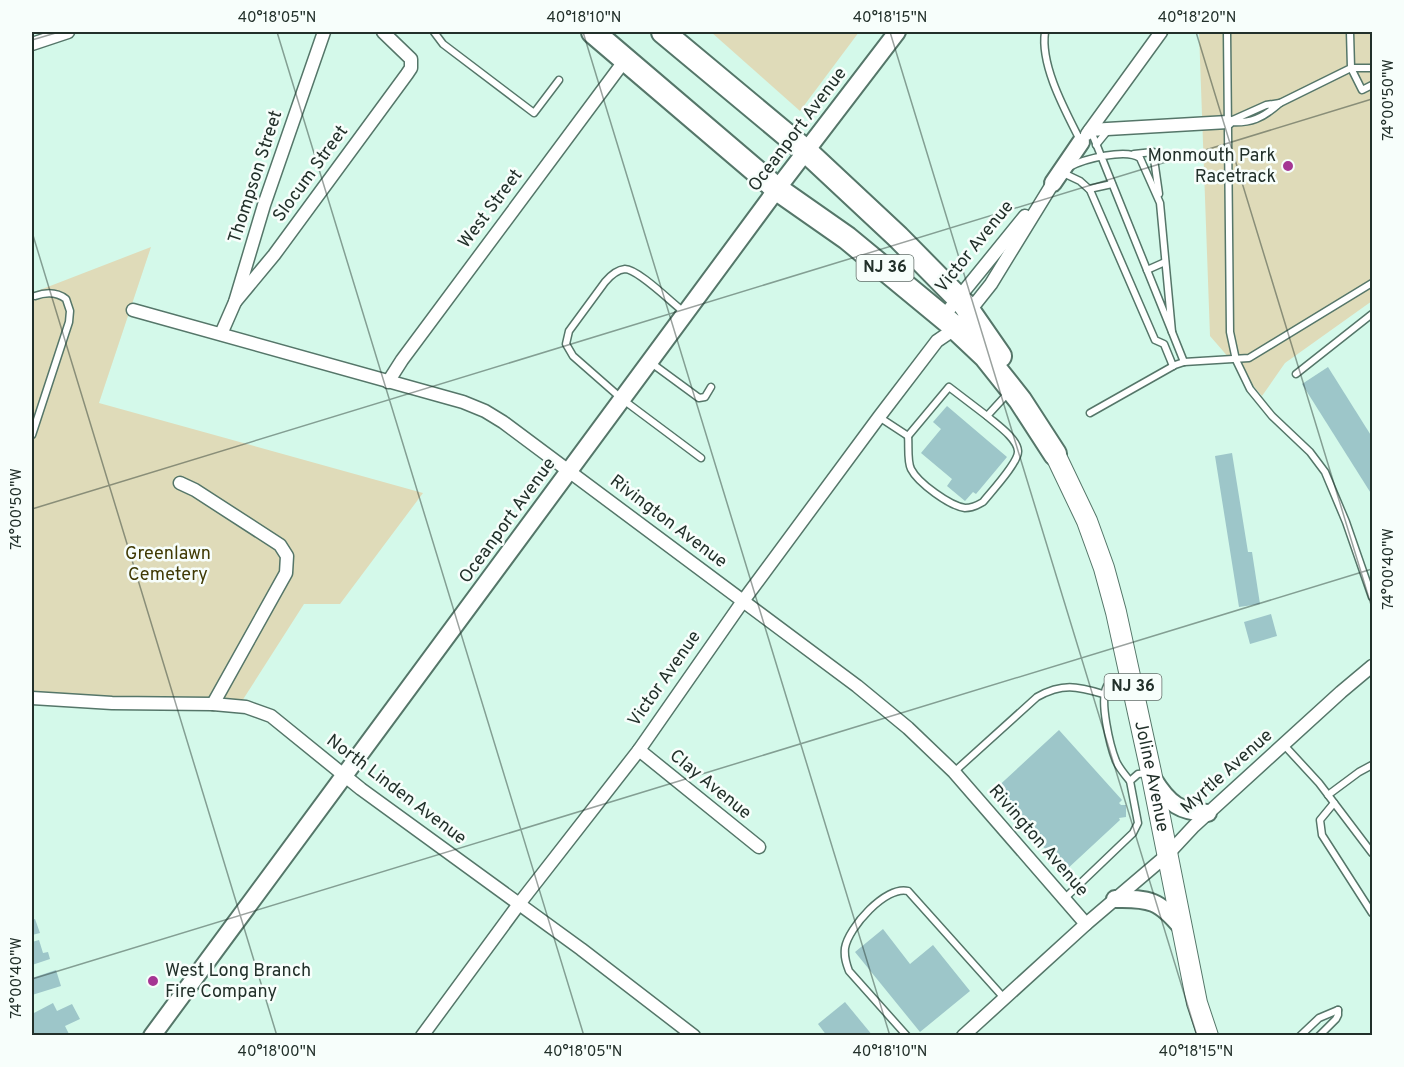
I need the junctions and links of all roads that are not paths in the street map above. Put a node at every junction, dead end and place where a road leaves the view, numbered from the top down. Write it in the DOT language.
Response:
graph roads {
  1 [pos="68,32"];
  2 [pos="324,32"];
  3 [pos="383,32"];
  4 [pos="434,32"];
  5 [pos="593,32"];
  6 [pos="663,32"];
  7 [pos="897,32"];
  8 [pos="1046,32"];
  9 [pos="1161,32"];
  10 [pos="1227,32"];
  11 [pos="1350,32"];
  12 [pos="32,44"];
  13 [pos="625,60"];
  14 [pos="1351,68"];
  15 [pos="1372,68"];
  16 [pos="559,80"];
  17 [pos="1372,85"];
  18 [pos="1228,122"];
  19 [pos="1089,139"];
  20 [pos="807,152"];
  21 [pos="1133,154"];
  22 [pos="1101,157"];
  23 [pos="1057,177"];
  24 [pos="1112,184"];
  25 [pos="777,189"];
  26 [pos="1089,189"];
  27 [pos="1160,203"];
  28 [pos="1165,262"];
  29 [pos="1147,270"];
  30 [pos="1372,283"];
  31 [pos="35,296"];
  32 [pos="235,302"];
  33 [pos="133,310"];
  34 [pos="685,314"];
  35 [pos="956,314"];
  36 [pos="1372,314"];
  37 [pos="1172,332"];
  38 [pos="221,334"];
  39 [pos="1175,339"];
  40 [pos="1164,344"];
  41 [pos="1236,360"];
  42 [pos="649,361"];
  43 [pos="1184,362"];
  44 [pos="1173,366"];
  45 [pos="1296,374"];
  46 [pos="388,382"];
  47 [pos="711,387"];
  48 [pos="1011,389"];
  49 [pos="622,399"];
  50 [pos="1090,413"];
  51 [pos="987,416"];
  52 [pos="879,417"];
  53 [pos="32,435"];
  54 [pos="908,436"];
  55 [pos="1055,454"];
  56 [pos="701,458"];
  57 [pos="569,471"];
  58 [pos="180,483"];
  59 [pos="1372,597"];
  60 [pos="743,601"];
  61 [pos="1361,675"];
  62 [pos="1132,681"];
  63 [pos="1103,694"];
  64 [pos="32,698"];
  65 [pos="213,704"];
  66 [pos="1284,744"];
  67 [pos="639,750"];
  68 [pos="1372,765"];
  69 [pos="954,772"];
  70 [pos="1152,774"];
  71 [pos="345,775"];
  72 [pos="1130,781"];
  73 [pos="1328,795"];
  74 [pos="1334,803"];
  75 [pos="1208,813"];
  76 [pos="759,847"];
  77 [pos="1372,853"];
  78 [pos="1167,855"];
  79 [pos="1064,898"];
  80 [pos="1115,899"];
  81 [pos="519,904"];
  82 [pos="1372,914"];
  83 [pos="1086,924"];
  84 [pos="1182,928"];
  85 [pos="1004,998"];
  86 [pos="152,1035"];
  87 [pos="422,1035"];
  88 [pos="694,1035"];
  89 [pos="907,1035"];
  90 [pos="963,1035"];
  91 [pos="1208,1035"];
  92 [pos="1300,1035"];
  93 [pos="1319,1035"];
  1 -- 12 [label="street"];
  2 -- 32 [label="street, Thompson Street"];
  3 -- 32 [label="street, Slocum Street"];
  4 -- 16 [label="lane"];
  5 -- 13 [label="highway, NJ 36"];
  6 -- 20 [label="highway, NJ 36"];
  7 -- 20 [label="street, Oceanport Avenue"];
  8 -- 19 [label="lane"];
  9 -- 19 [label="street, Victor Avenue"];
  10 -- 18 [label="lane"];
  11 -- 14 [label="lane"];
  13 -- 25 [label="highway, NJ 36"];
  13 -- 46 [label="street, West Street"];
  14 -- 15 [label="lane"];
  14 -- 17 [label="lane"];
  14 -- 18 [label="lane"];
  18 -- 19 [label="street"];
  18 -- 41 [label="lane"];
  19 -- 22 [label="lane"];
  19 -- 23 [label="street, Victor Avenue"];
  20 -- 25 [label="street, Oceanport Avenue"];
  20 -- 35 [label="highway, NJ 36"];
  21 -- 22 [label="lane"];
  21 -- 27 [label="lane"];
  21 -- 27 [label="lane"];
  22 -- 23 [label="lane"];
  22 -- 24 [label="lane"];
  23 -- 26 [label="lane"];
  23 -- 35 [label="street, Victor Avenue"];
  24 -- 26 [label="lane"];
  24 -- 29 [label="lane"];
  25 -- 34 [label="street, Oceanport Avenue"];
  25 -- 35 [label="highway, NJ 36"];
  26 -- 40 [label="lane"];
  27 -- 28 [label="lane"];
  28 -- 29 [label="lane"];
  28 -- 37 [label="lane"];
  29 -- 37 [label="lane"];
  30 -- 41 [label="lane"];
  31 -- 53 [label="lane"];
  32 -- 38 [label="street, Thompson Street"];
  33 -- 38 [label="street, Rivington Avenue"];
  34 -- 42 [label="street, Oceanport Avenue"];
  34 -- 49 [label="lane"];
  35 -- 48 [label="highway, NJ 36"];
  35 -- 52 [label="street, Victor Avenue"];
  35 -- 55 [label="highway, NJ 36"];
  36 -- 45 [label="lane"];
  37 -- 39 [label="lane"];
  38 -- 46 [label="street, Rivington Avenue"];
  39 -- 40 [label="lane"];
  39 -- 43 [label="lane"];
  40 -- 44 [label="lane"];
  41 -- 43 [label="lane"];
  41 -- 59 [label="lane"];
  42 -- 47 [label="lane"];
  42 -- 49 [label="street, Oceanport Avenue"];
  43 -- 44 [label="lane"];
  44 -- 50 [label="lane"];
  46 -- 57 [label="street, Rivington Avenue"];
  48 -- 51 [label="lane"];
  48 -- 55 [label="highway, NJ 36"];
  49 -- 56 [label="lane"];
  49 -- 57 [label="street, Oceanport Avenue"];
  51 -- 54 [label="lane"];
  51 -- 54 [label="lane"];
  52 -- 54 [label="lane"];
  52 -- 60 [label="street, Victor Avenue"];
  55 -- 62 [label="main road, Joline Avenue / NJ 36"];
  57 -- 60 [label="street, Rivington Avenue"];
  57 -- 71 [label="street, Oceanport Avenue"];
  58 -- 65 [label="street"];
  60 -- 67 [label="street, Victor Avenue"];
  60 -- 69 [label="street, Rivington Avenue"];
  61 -- 66 [label="street, Myrtle Avenue"];
  62 -- 63 [label="lane"];
  62 -- 70 [label="main road, Joline Avenue / NJ 36"];
  63 -- 69 [label="lane"];
  63 -- 72 [label="lane"];
  64 -- 65 [label="street, North Linden Avenue"];
  65 -- 71 [label="street, North Linden Avenue"];
  66 -- 73 [label="lane"];
  66 -- 75 [label="street, Myrtle Avenue"];
  67 -- 76 [label="street, Clay Avenue"];
  67 -- 81 [label="street, Victor Avenue"];
  68 -- 73 [label="lane"];
  69 -- 79 [label="street, Rivington Avenue"];
  70 -- 72 [label="lane"];
  70 -- 75 [label="street"];
  70 -- 78 [label="main road, Joline Avenue / NJ 36"];
  71 -- 81 [label="street, North Linden Avenue"];
  71 -- 86 [label="street, Oceanport Avenue"];
  72 -- 79 [label="lane"];
  73 -- 74 [label="lane"];
  74 -- 77 [label="lane"];
  74 -- 82 [label="lane"];
  75 -- 78 [label="street, Myrtle Avenue"];
  78 -- 80 [label="street, Myrtle Avenue"];
  78 -- 84 [label="main road, Joline Avenue / NJ 36"];
  79 -- 83 [label="street, Rivington Avenue"];
  80 -- 83 [label="street, Myrtle Avenue"];
  80 -- 84 [label="street"];
  81 -- 87 [label="street, Victor Avenue"];
  81 -- 88 [label="street, North Linden Avenue"];
  83 -- 85 [label="street, Myrtle Avenue"];
  84 -- 91 [label="main road, Joline Avenue / NJ 36"];
  85 -- 89 [label="lane"];
  85 -- 90 [label="street, Myrtle Avenue"];
  92 -- 93 [label="lane"];
}
